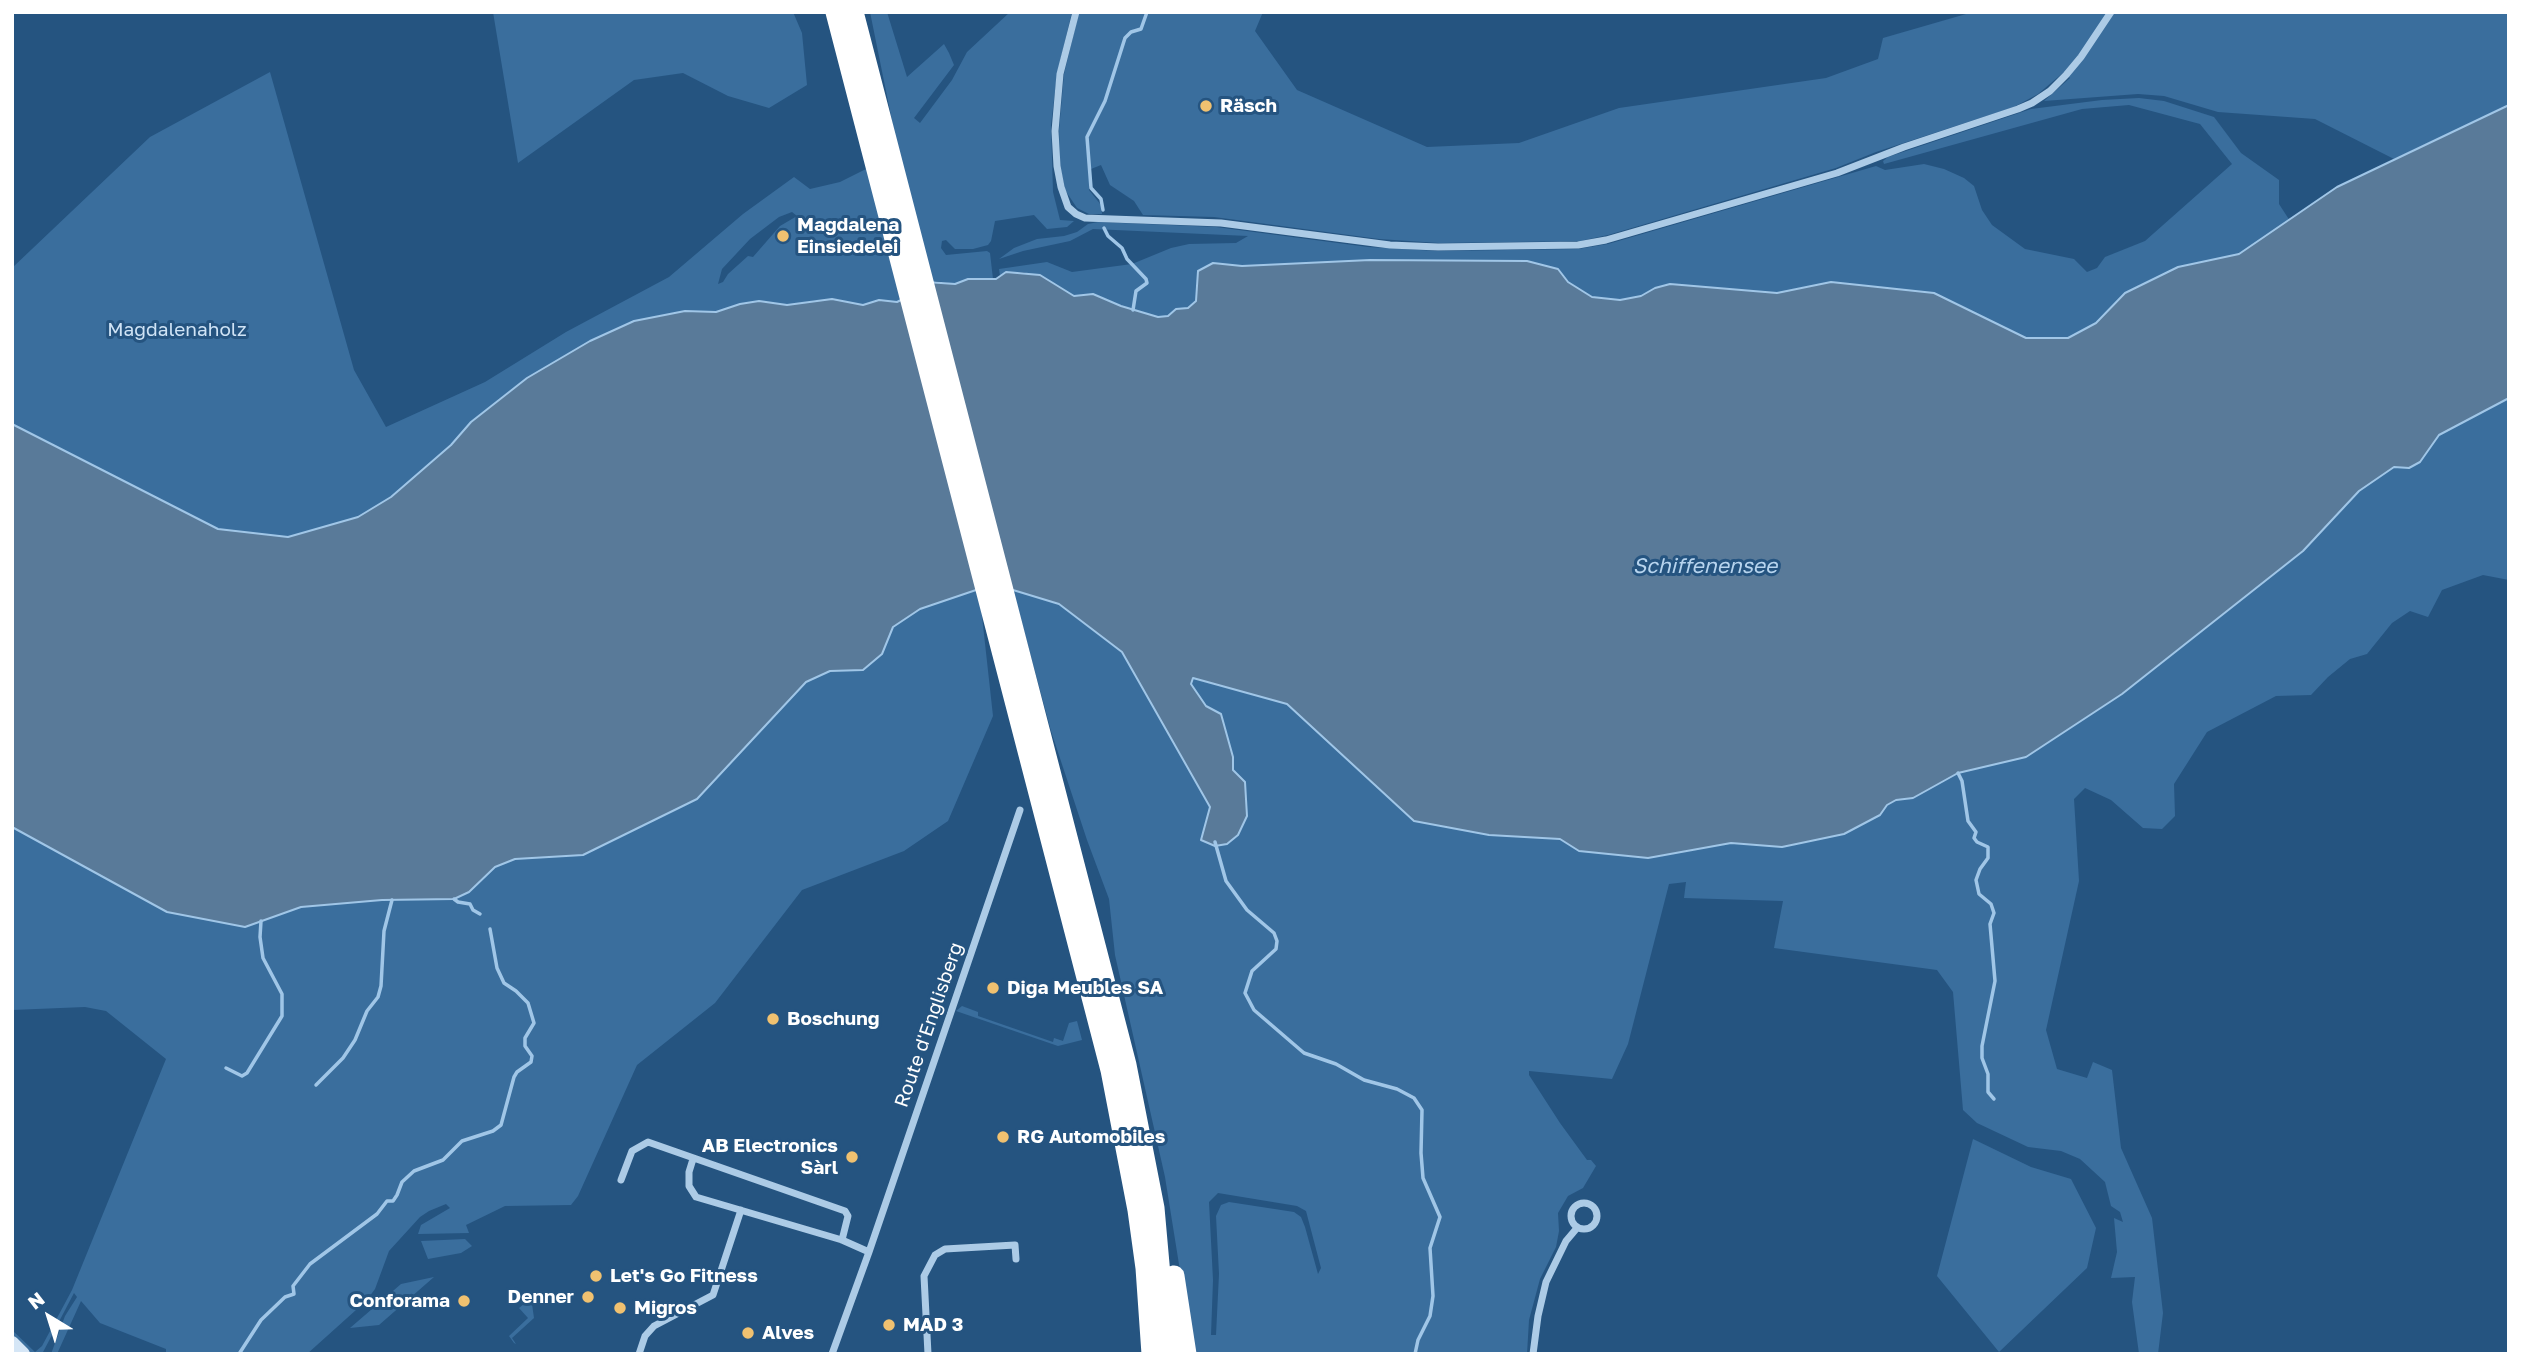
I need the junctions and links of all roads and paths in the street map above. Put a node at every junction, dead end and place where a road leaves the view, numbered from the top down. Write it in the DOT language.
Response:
graph roads {
  1 [pos="836,12"];
  2 [pos="853,12"];
  3 [pos="1076,12"];
  4 [pos="2111,12"];
  5 [pos="883,158"];
  6 [pos="1008,636"];
  7 [pos="1020,810"];
  8 [pos="1137,1115"];
  9 [pos="693,1159"];
  10 [pos="621,1180"];
  11 [pos="741,1210"];
  12 [pos="1577,1228"];
  13 [pos="842,1240"];
  14 [pos="869,1252"];
  15 [pos="1016,1259"];
  16 [pos="12,1343"];
  17 [pos="23,1354"];
  18 [pos="639,1354"];
  19 [pos="832,1354"];
  20 [pos="928,1354"];
  21 [pos="1152,1354"];
  22 [pos="1167,1354"];
  23 [pos="1186,1354"];
  24 [pos="1533,1354"];
  1 -- 5 [label="highway"];
  2 -- 5 [label="highway"];
  3 -- 4 [label="street"];
  5 -- 6 [label="highway"];
  6 -- 8 [label="highway"];
  6 -- 21 [label="highway"];
  7 -- 14 [label="street, Route d'Englisberg"];
  8 -- 22 [label="highway"];
  8 -- 23 [label="highway"];
  9 -- 10 [label="street"];
  9 -- 11 [label="street"];
  9 -- 13 [label="street"];
  11 -- 13 [label="street"];
  11 -- 18 [label="street"];
  12 -- 24 [label="street"];
  13 -- 14 [label="street"];
  14 -- 19 [label="street, Route d'Englisberg"];
  15 -- 20 [label="street"];
  16 -- 17 [label="main road"];
}
